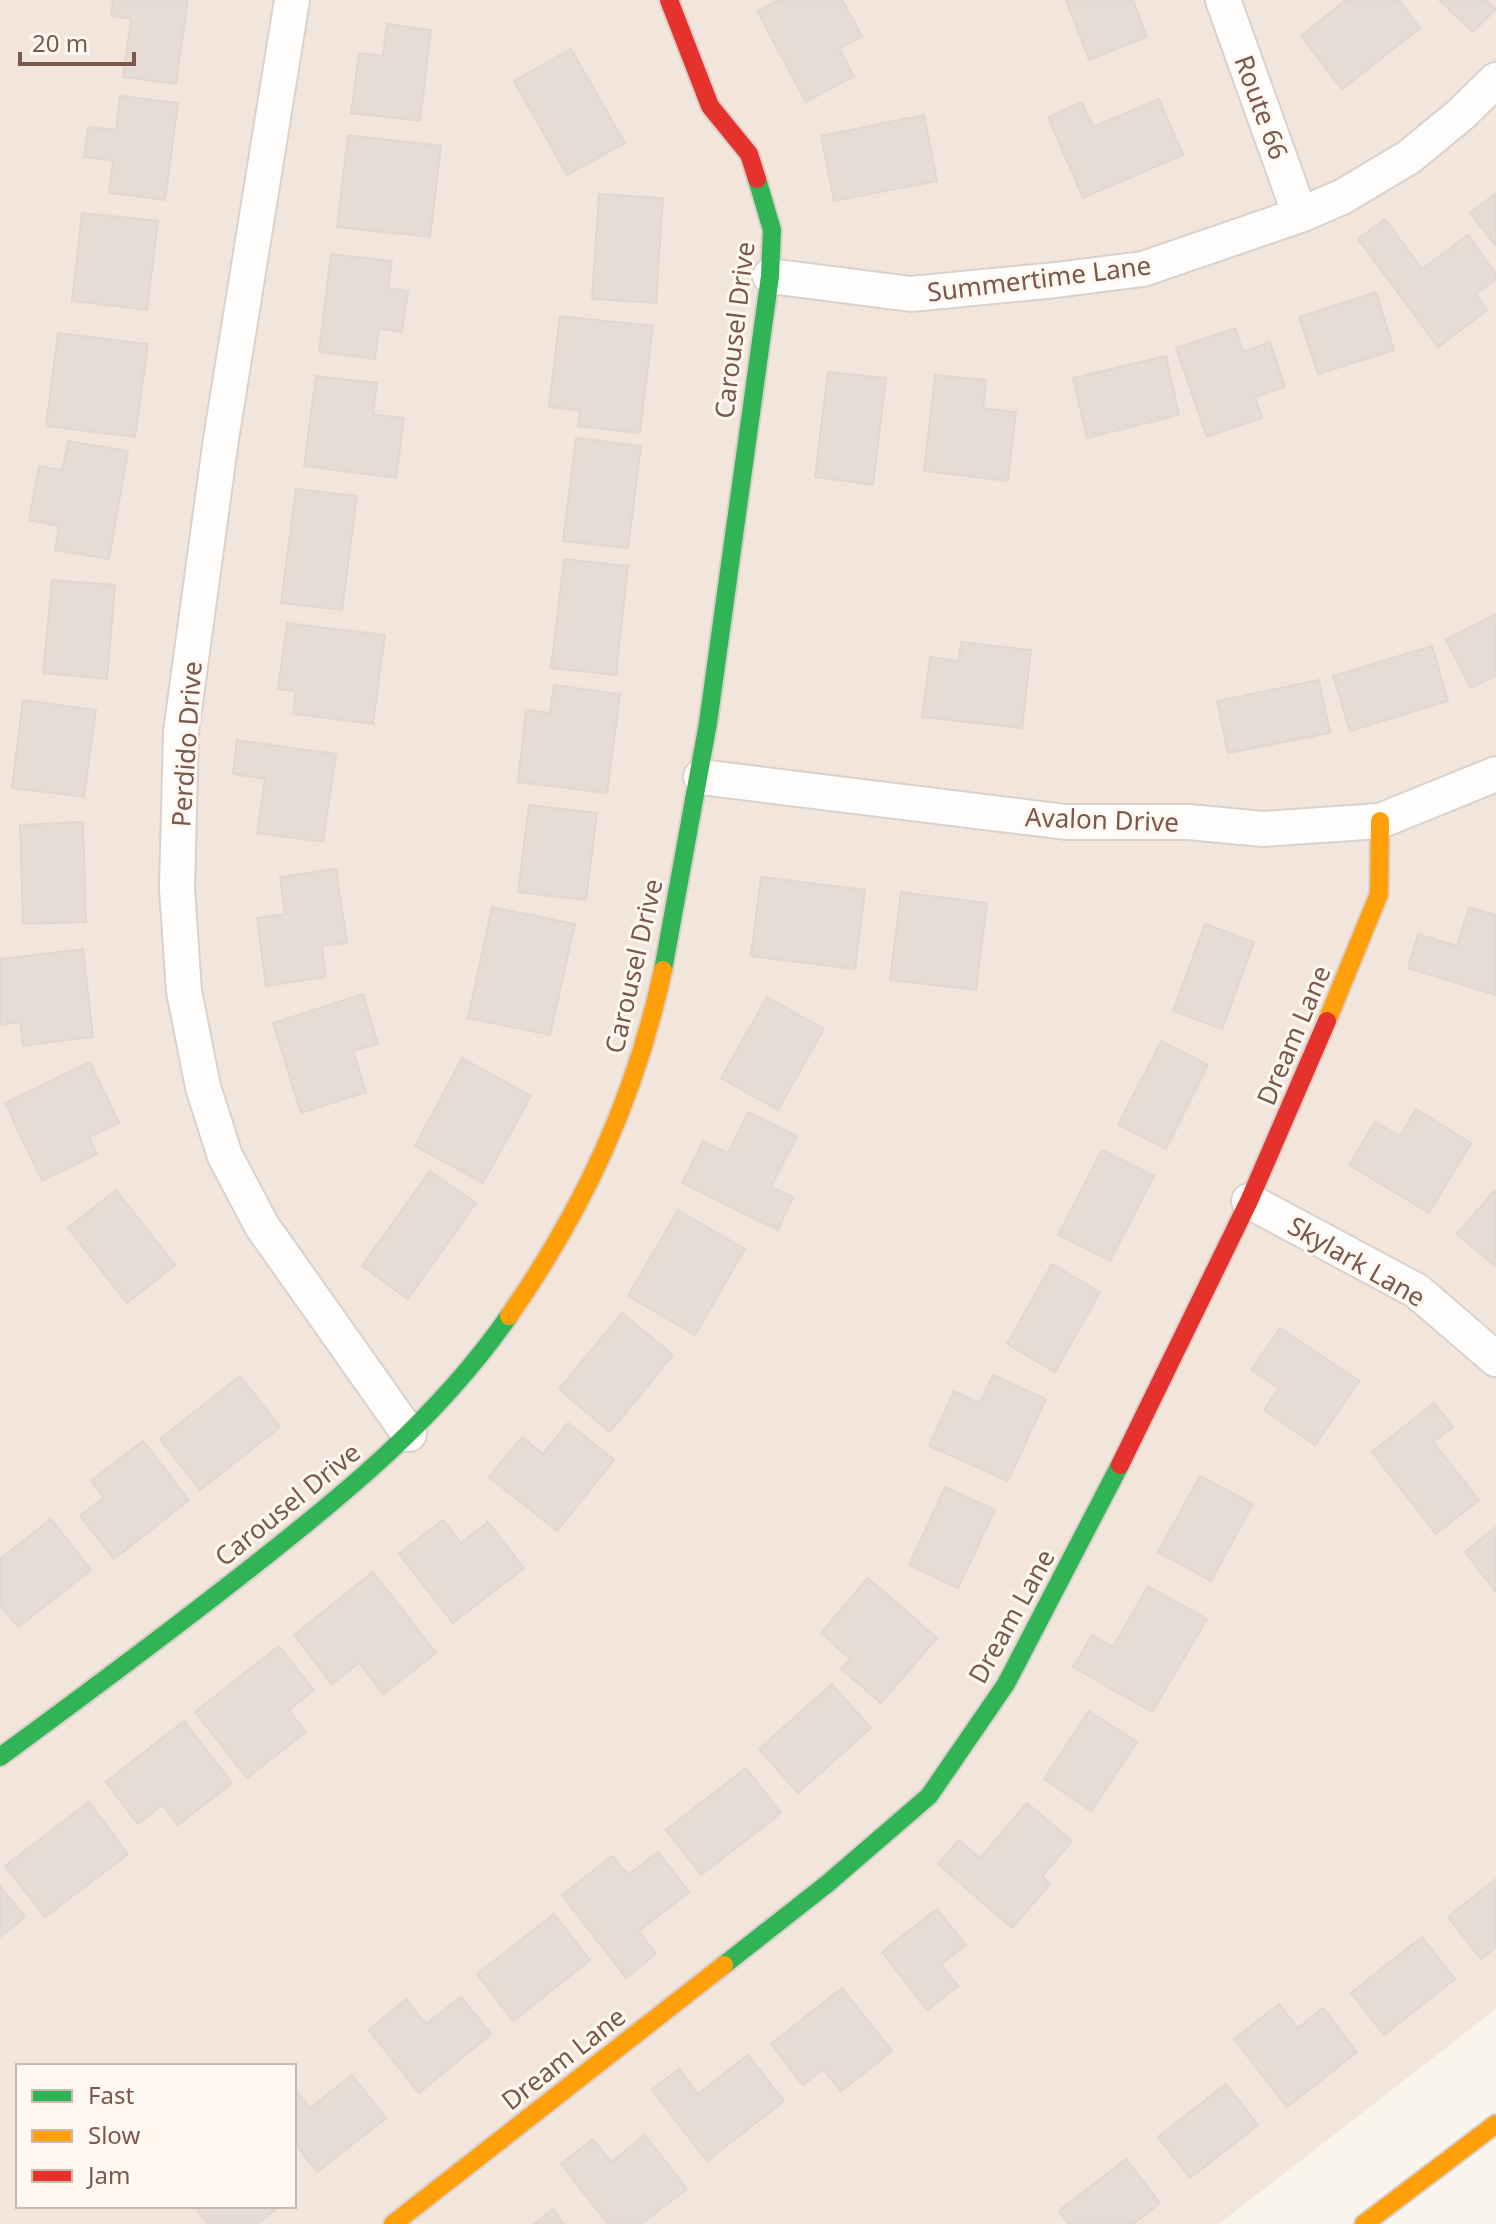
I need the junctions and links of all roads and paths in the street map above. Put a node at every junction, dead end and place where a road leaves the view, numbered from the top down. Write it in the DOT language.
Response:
graph roads {
  1 [pos="292,0"];
  2 [pos="669,0"];
  3 [pos="1223,0"];
  4 [pos="1496,80"];
  5 [pos="1300,215"];
  6 [pos="770,276"];
  7 [pos="1496,774"];
  8 [pos="701,777"];
  9 [pos="1380,821"];
  10 [pos="1249,1201"];
  11 [pos="1496,1359"];
  12 [pos="409,1434"];
  13 [pos="3,1749"];
  14 [pos="1496,2124"];
  15 [pos="393,2224"];
  16 [pos="1364,2224"];
  1 -- 12 [label="street, Perdido Drive"];
  2 -- 6 [label="street, Carousel Drive"];
  3 -- 5 [label="street, Route 66"];
  4 -- 5 [label="street, Summertime Lane"];
  5 -- 6 [label="street, Summertime Lane"];
  6 -- 8 [label="street, Carousel Drive"];
  7 -- 9 [label="street, Avalon Drive"];
  8 -- 9 [label="street, Avalon Drive"];
  8 -- 12 [label="street, Carousel Drive"];
  9 -- 10 [label="street, Dream Lane"];
  10 -- 11 [label="street, Skylark Lane"];
  10 -- 15 [label="street, Dream Lane"];
  12 -- 13 [label="street, Carousel Drive"];
  14 -- 16 [label="street"];
}
